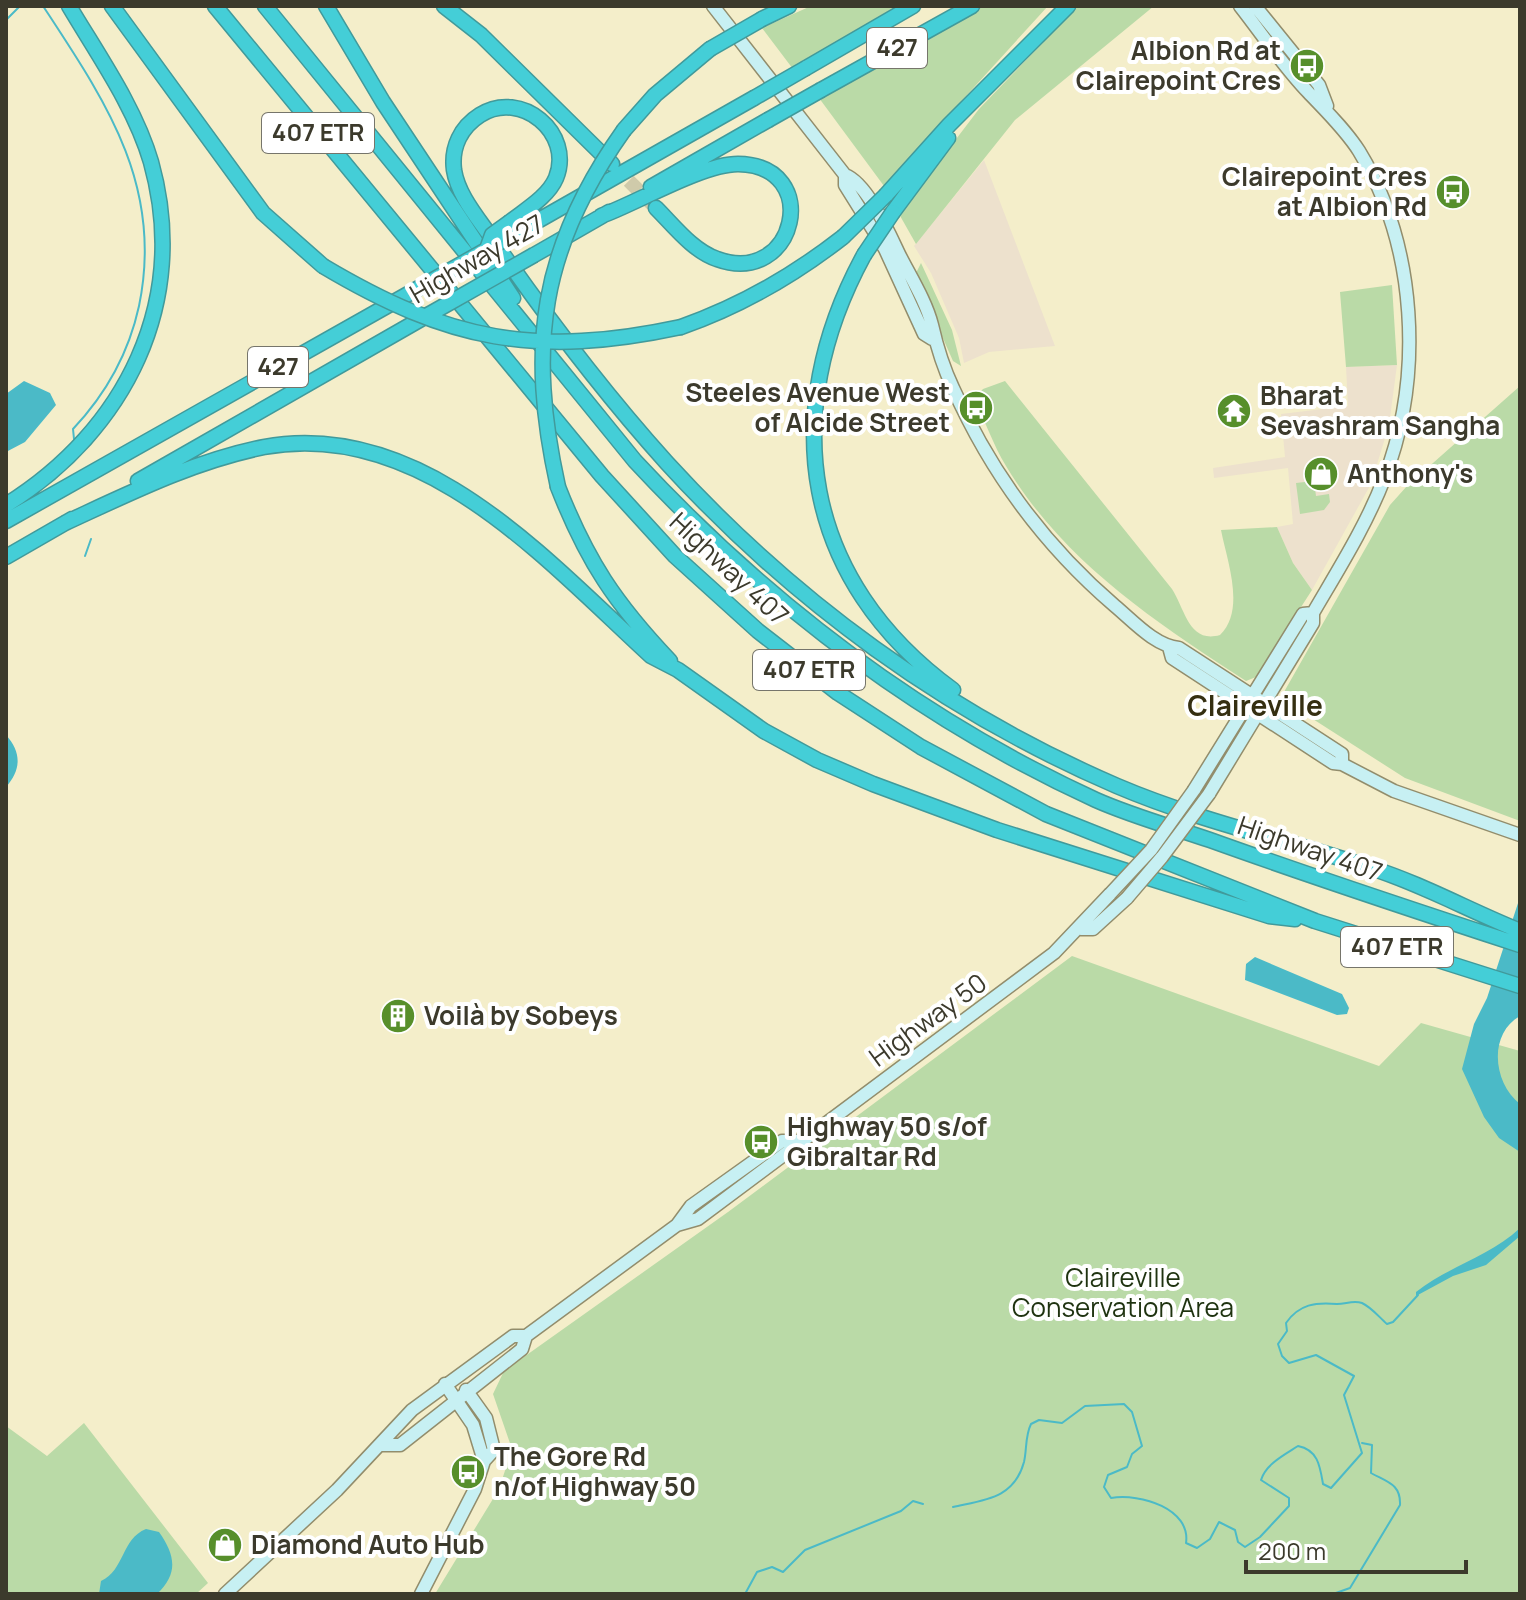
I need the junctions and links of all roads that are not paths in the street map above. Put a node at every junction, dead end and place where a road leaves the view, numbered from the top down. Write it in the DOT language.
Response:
graph roads {
  1 [pos="69,6"];
  2 [pos="112,6"];
  3 [pos="215,6"];
  4 [pos="265,6"];
  5 [pos="326,6"];
  6 [pos="444,6"];
  7 [pos="713,6"];
  8 [pos="789,6"];
  9 [pos="913,6"];
  10 [pos="972,6"];
  11 [pos="1068,6"];
  12 [pos="1240,6"];
  13 [pos="1255,6"];
  14 [pos="977,99"];
  15 [pos="1331,116"];
  16 [pos="612,164"];
  17 [pos="656,208"];
  18 [pos="601,216"];
  19 [pos="514,227"];
  20 [pos="560,368"];
  21 [pos="6,505"];
  22 [pos="6,521"];
  23 [pos="65,523"];
  24 [pos="6,557"];
  25 [pos="678,670"];
  26 [pos="1255,705"];
  27 [pos="1000,728"];
  28 [pos="1520,835"];
  29 [pos="1315,921"];
  30 [pos="1081,929"];
  31 [pos="1495,929"];
  32 [pos="1520,931"];
  33 [pos="1520,945"];
  34 [pos="1520,986"];
  35 [pos="526,1336"];
  36 [pos="445,1384"];
  37 [pos="466,1390"];
  38 [pos="455,1399"];
  39 [pos="382,1445"];
  40 [pos="484,1461"];
  41 [pos="225,1594"];
  42 [pos="421,1594"];
  1 -- 21 [label="highway"];
  2 -- 14 [label="highway, bridge"];
  3 -- 29 [label="highway, Highway 407 / 407 ETR"];
  4 -- 20 [label="highway, Highway 407 / 407 ETR"];
  5 -- 20 [label="highway"];
  6 -- 16 [label="highway"];
  7 -- 26 [label="main road"];
  8 -- 25 [label="highway, bridge"];
  9 -- 19 [label="highway, Highway 427 / 427, bridge"];
  10 -- 18 [label="highway, Highway 427 / 427, bridge"];
  11 -- 14 [label="highway"];
  12 -- 15 [label="main road"];
  13 -- 15 [label="main road"];
  14 -- 27 [label="highway, bridge"];
  15 -- 26 [label="main road"];
  17 -- 18 [label="highway"];
  18 -- 23 [label="highway, Highway 427 / 427, bridge"];
  19 -- 22 [label="highway, Highway 427 / 427, bridge"];
  19 -- 27 [label="highway"];
  20 -- 31 [label="highway, Highway 407 / 407 ETR"];
  23 -- 24 [label="highway, Highway 427 / 427"];
  23 -- 25 [label="highway"];
  25 -- 29 [label="highway"];
  26 -- 28 [label="main road"];
  26 -- 30 [label="main road, Highway 50, bridge"];
  26 -- 30 [label="main road, Highway 50, bridge"];
  27 -- 31 [label="highway"];
  29 -- 34 [label="highway, Highway 407 / 407 ETR"];
  30 -- 35 [label="main road, Highway 50"];
  31 -- 32 [label="highway"];
  31 -- 33 [label="highway, Highway 407 / 407 ETR"];
  35 -- 36 [label="main road, Highway 50"];
  35 -- 37 [label="main road, Highway 50"];
  36 -- 38 [label="main road"];
  36 -- 39 [label="main road, Highway 50"];
  37 -- 38 [label="main road, Highway 50"];
  37 -- 40 [label="main road"];
  38 -- 39 [label="main road, Highway 50"];
  38 -- 40 [label="main road"];
  39 -- 41 [label="main road, Highway 50"];
  40 -- 42 [label="main road"];
}
